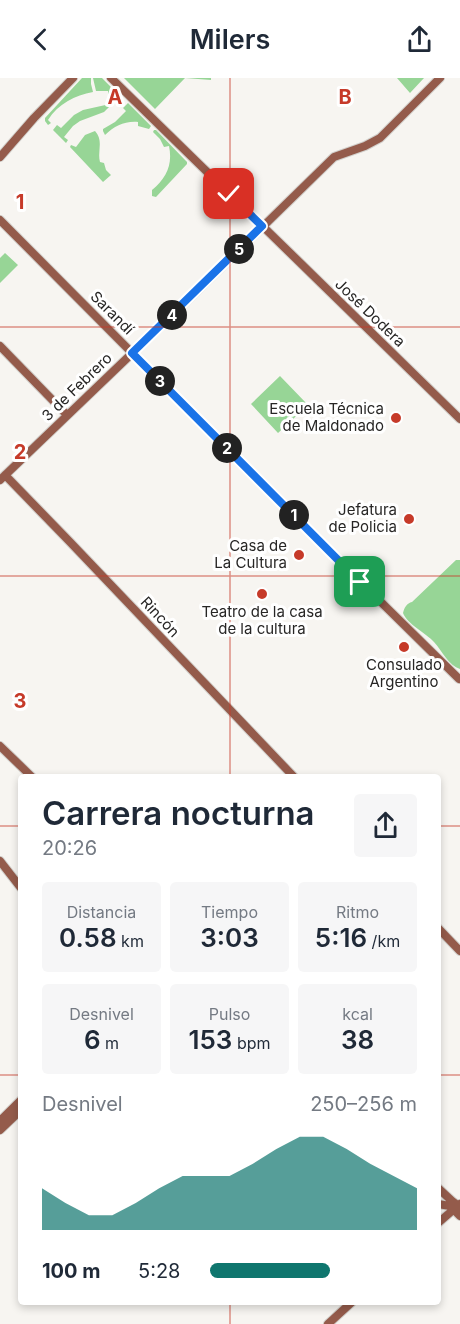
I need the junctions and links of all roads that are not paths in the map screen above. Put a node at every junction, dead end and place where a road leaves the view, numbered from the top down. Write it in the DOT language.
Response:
graph roads {
  1 [pos="73,78"];
  2 [pos="111,78"];
  3 [pos="440,78"];
  4 [pos="0,157"];
  5 [pos="0,220"];
  6 [pos="262,226"];
  7 [pos="0,346"];
  8 [pos="132,353"];
  9 [pos="67,415"];
  10 [pos="460,418"];
  11 [pos="2,478"];
  12 [pos="459,679"];
  13 [pos="0,746"];
  14 [pos="29,774"];
  15 [pos="291,774"];
  16 [pos="0,861"];
  17 [pos="18,884"];
  18 [pos="441,931"];
  19 [pos="460,951"];
  20 [pos="18,1103"];
  21 [pos="18,1113"];
  22 [pos="0,1121"];
  23 [pos="0,1130"];
  24 [pos="441,1191"];
  25 [pos="441,1204"];
  26 [pos="458,1206"];
  27 [pos="460,1216"];
  28 [pos="441,1220"];
  29 [pos="349,1305"];
  30 [pos="328,1324"];
  1 -- 4 [label="street"];
  2 -- 6 [label="street, José Dodera"];
  3 -- 6 [label="street, 3 de Febrero"];
  5 -- 8 [label="street, Sarandí"];
  6 -- 8 [label="street, 3 de Febrero"];
  6 -- 10 [label="street, José Dodera"];
  7 -- 9 [label="street"];
  8 -- 9 [label="street, 3 de Febrero"];
  8 -- 12 [label="street, Sarandí"];
  9 -- 11 [label="street, 3 de Febrero"];
  11 -- 15 [label="street, Rincón"];
  13 -- 14 [label="street"];
  16 -- 17 [label="street"];
  18 -- 19 [label="street"];
  20 -- 22 [label="street"];
  21 -- 23 [label="street"];
  24 -- 26 [label="street"];
  25 -- 26 [label="street"];
  26 -- 27 [label="street"];
  26 -- 28 [label="street"];
  29 -- 30 [label="street"];
}
